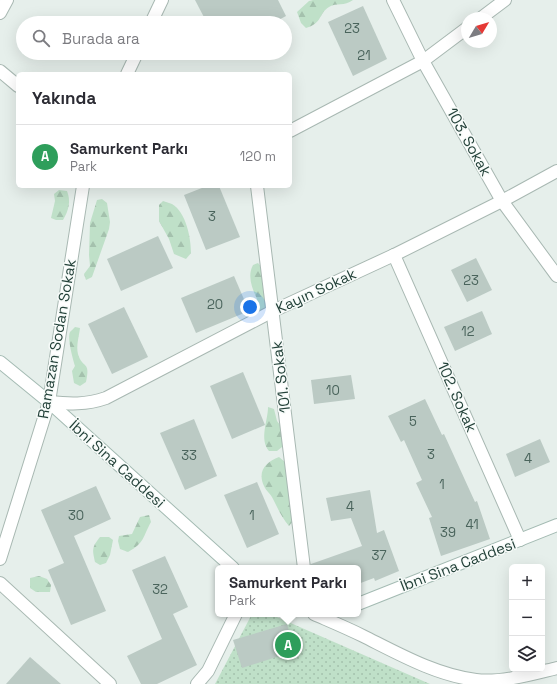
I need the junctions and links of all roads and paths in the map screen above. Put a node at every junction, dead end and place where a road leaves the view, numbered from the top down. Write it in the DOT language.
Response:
graph roads {
  1 [pos="7,0"];
  2 [pos="162,0"];
  3 [pos="393,0"];
  4 [pos="505,0"];
  5 [pos="489,12"];
  6 [pos="0,13"];
  7 [pos="154,16"];
  8 [pos="461,32"];
  9 [pos="134,60"];
  10 [pos="423,61"];
  11 [pos="0,71"];
  12 [pos="128,72"];
  13 [pos="16,84"];
  14 [pos="292,130"];
  15 [pos="557,171"];
  16 [pos="83,188"];
  17 [pos="258,188"];
  18 [pos="502,201"];
  19 [pos="394,255"];
  20 [pos="557,276"];
  21 [pos="273,311"];
  22 [pos="0,362"];
  23 [pos="49,402"];
  24 [pos="557,525"];
  25 [pos="520,540"];
  26 [pos="0,559"];
  27 [pos="230,565"];
  28 [pos="304,565"];
  29 [pos="0,583"];
  30 [pos="361,603"];
  31 [pos="235,617"];
  32 [pos="321,617"];
  33 [pos="557,668"];
  34 [pos="541,678"];
  35 [pos="110,684"];
  36 [pos="197,684"];
  1 -- 6 [label="street"];
  2 -- 7 [label="street"];
  3 -- 10 [label="street, 103. Sokak"];
  4 -- 5 [label="street"];
  8 -- 10 [label="street"];
  9 -- 12 [label="street"];
  10 -- 14 [label="street"];
  10 -- 18 [label="street, 103. Sokak"];
  11 -- 13 [label="street"];
  15 -- 18 [label="street, Kayın Sokak"];
  16 -- 23 [label="street, Ramazan Sodan Sokak"];
  17 -- 21 [label="street, 101. Sokak"];
  18 -- 19 [label="street, Kayın Sokak"];
  18 -- 20 [label="street, 103. Sokak"];
  19 -- 21 [label="street, Kayın Sokak"];
  19 -- 25 [label="street, 102. Sokak"];
  21 -- 23 [label="street, Kayın Sokak"];
  21 -- 28 [label="street, 101. Sokak"];
  22 -- 23 [label="street, İbni Sina Caddesi"];
  23 -- 26 [label="street, Ramazan Sodan Sokak"];
  23 -- 27 [label="street, İbni Sina Caddesi"];
  24 -- 25 [label="street, İbni Sina Caddesi"];
  25 -- 30 [label="street, İbni Sina Caddesi"];
  29 -- 35 [label="street"];
  31 -- 36 [label="street"];
  32 -- 34 [label="street"];
  33 -- 34 [label="street"];
}
